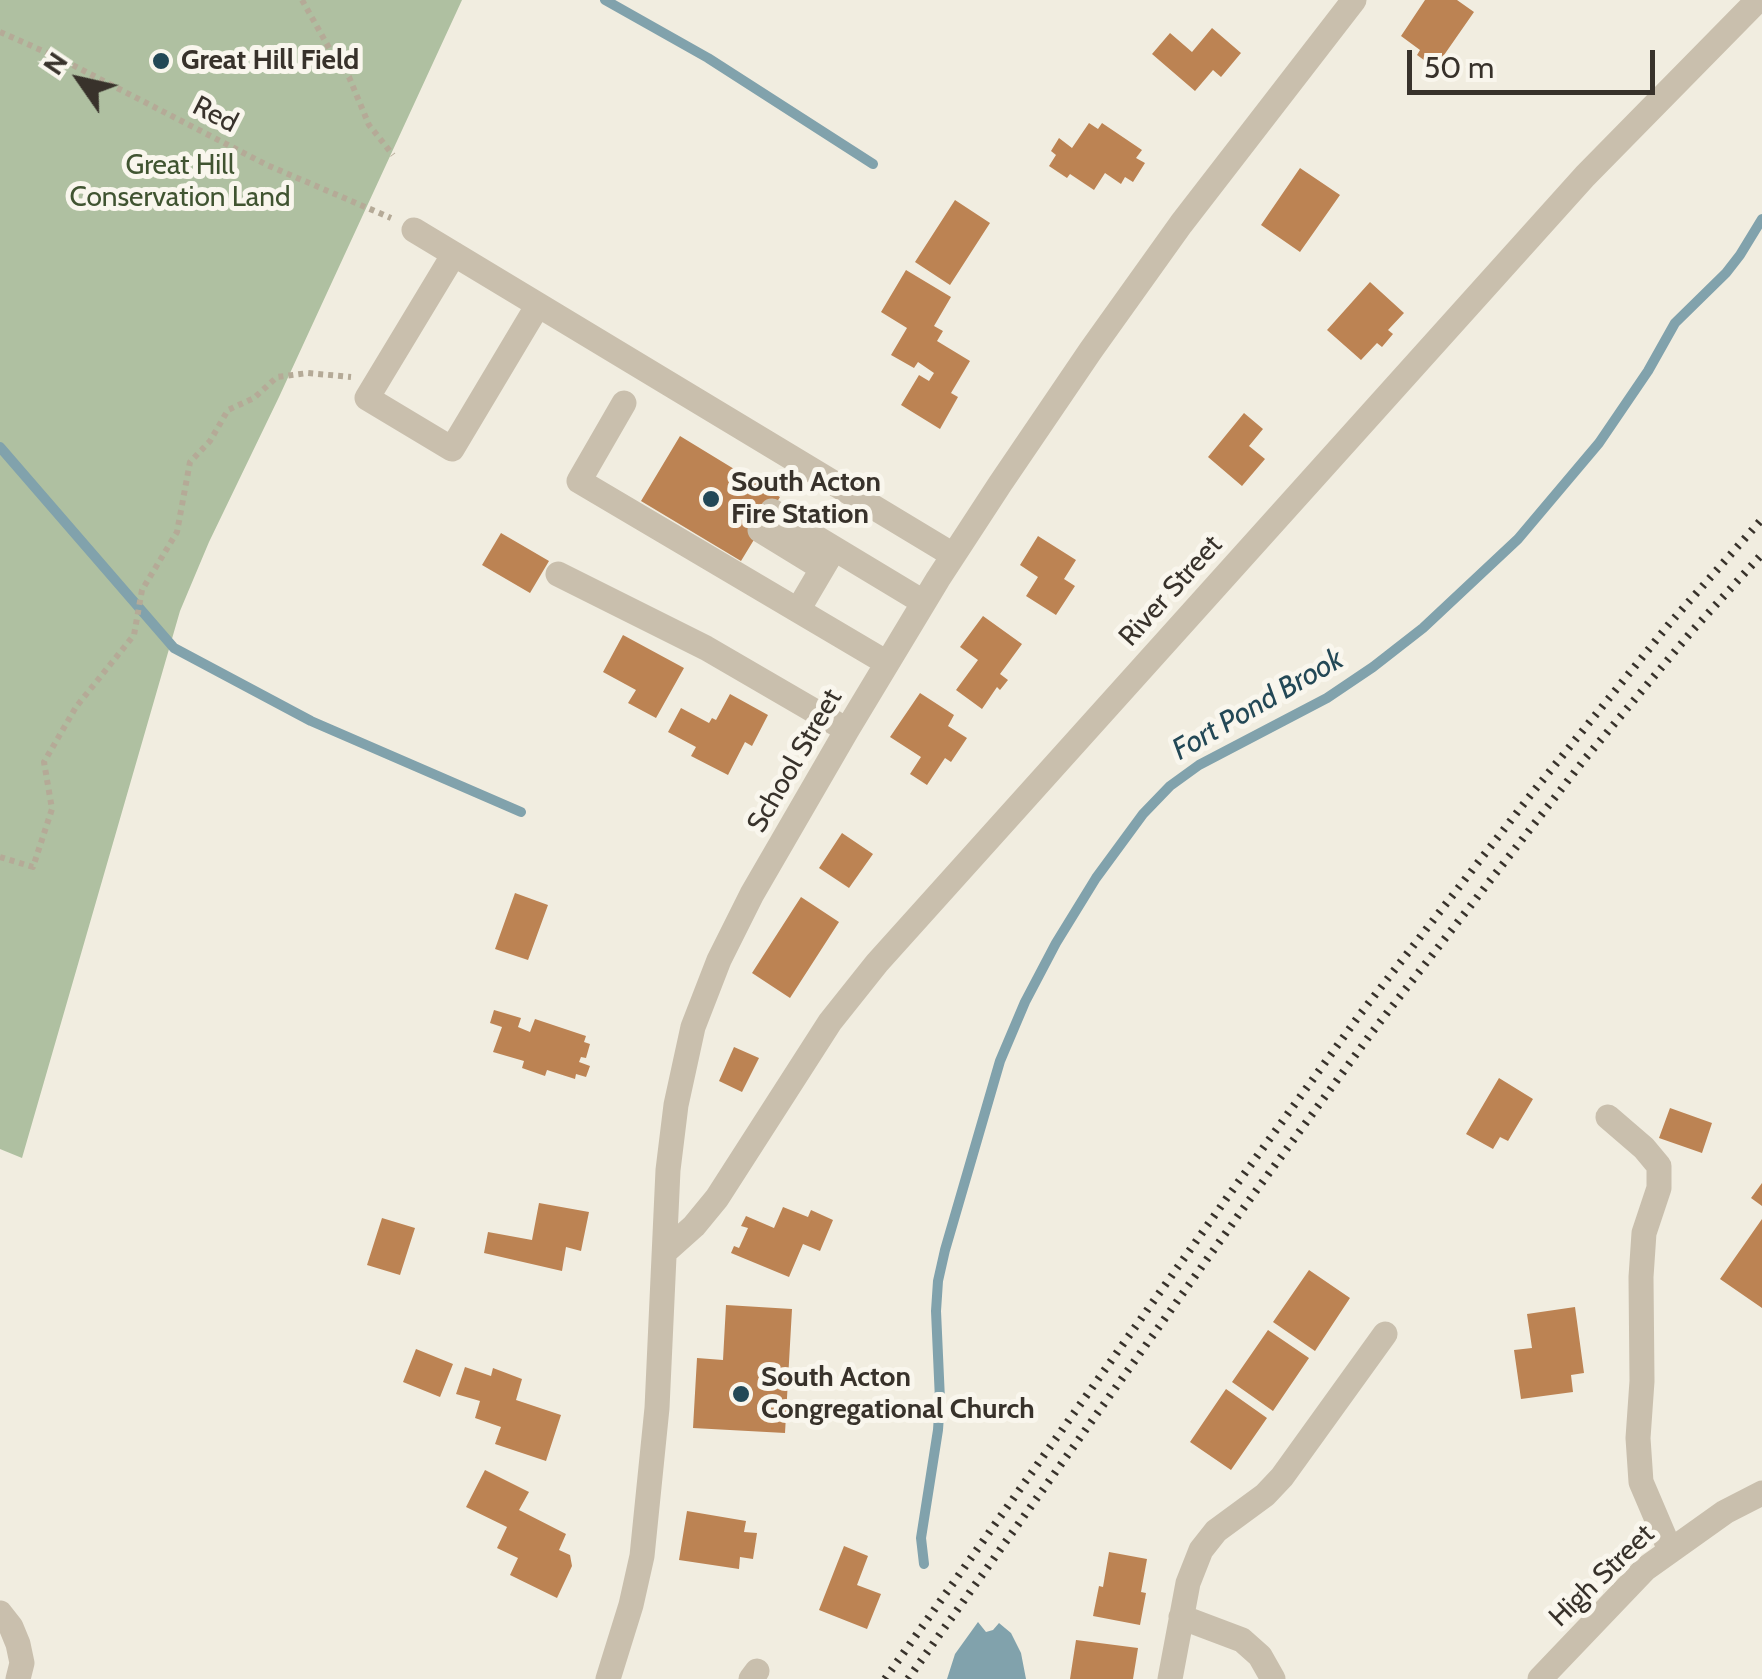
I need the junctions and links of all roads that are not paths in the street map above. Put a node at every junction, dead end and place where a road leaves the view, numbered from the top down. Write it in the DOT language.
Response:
graph roads {
  1 [pos="1354,0"];
  2 [pos="1758,0"];
  3 [pos="414,230"];
  4 [pos="454,254"];
  5 [pos="538,305"];
  6 [pos="624,403"];
  7 [pos="766,521"];
  8 [pos="953,555"];
  9 [pos="828,558"];
  10 [pos="558,574"];
  11 [pos="924,602"];
  12 [pos="798,610"];
  13 [pos="887,662"];
  14 [pos="847,730"];
  15 [pos="1608,1117"];
  16 [pos="666,1251"];
  17 [pos="1386,1334"];
  18 [pos="1762,1493"];
  19 [pos="1670,1550"];
  20 [pos="0,1613"];
  21 [pos="1181,1618"];
  22 [pos="18,1679"];
  23 [pos="608,1679"];
  24 [pos="1170,1679"];
  25 [pos="1274,1679"];
  26 [pos="1540,1679"];
  1 -- 8 [label="street, School Street"];
  2 -- 16 [label="street, River Street"];
  3 -- 4 [label="street"];
  4 -- 5 [label="street"];
  4 -- 5 [label="street"];
  5 -- 8 [label="street"];
  6 -- 12 [label="street"];
  7 -- 9 [label="street"];
  8 -- 11 [label="street, School Street"];
  9 -- 11 [label="street"];
  9 -- 12 [label="street"];
  10 -- 14 [label="street"];
  11 -- 13 [label="street, School Street"];
  12 -- 13 [label="street"];
  13 -- 14 [label="street, School Street"];
  14 -- 16 [label="street, School Street"];
  15 -- 19 [label="street"];
  16 -- 23 [label="street, School Street"];
  17 -- 21 [label="street"];
  18 -- 19 [label="street, High Street"];
  19 -- 26 [label="street, High Street"];
  20 -- 22 [label="street"];
  21 -- 24 [label="street"];
  21 -- 25 [label="street"];
}
